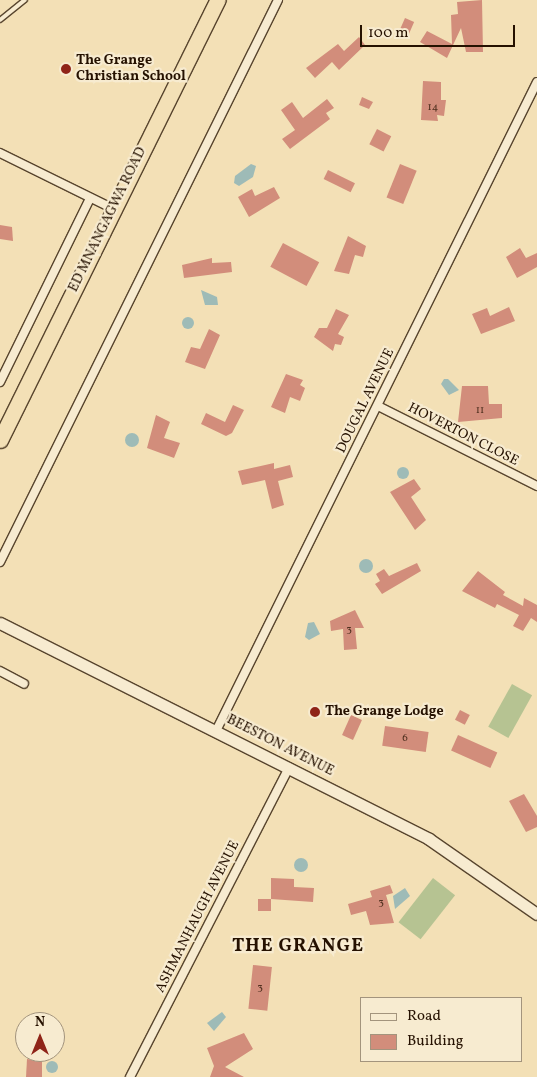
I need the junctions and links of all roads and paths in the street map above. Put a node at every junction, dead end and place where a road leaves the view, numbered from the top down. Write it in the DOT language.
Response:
graph roads {
  1 [pos="25,0"];
  2 [pos="217,0"];
  3 [pos="278,0"];
  4 [pos="0,20"];
  5 [pos="537,82"];
  6 [pos="0,153"];
  7 [pos="90,198"];
  8 [pos="114,210"];
  9 [pos="0,382"];
  10 [pos="378,406"];
  11 [pos="0,440"];
  12 [pos="537,486"];
  13 [pos="0,562"];
  14 [pos="1,624"];
  15 [pos="0,671"];
  16 [pos="24,684"];
  17 [pos="216,731"];
  18 [pos="288,768"];
  19 [pos="537,914"];
  20 [pos="130,1077"];
  1 -- 4 [label="lane"];
  2 -- 8 [label="highway, ED MNANGAGWA ROAD"];
  3 -- 13 [label="street"];
  5 -- 10 [label="street, DOUGAL AVENUE"];
  6 -- 7 [label="street"];
  7 -- 8 [label="street"];
  7 -- 9 [label="street"];
  8 -- 11 [label="highway, ED MNANGAGWA ROAD"];
  10 -- 12 [label="street, HOVERTON CLOSE"];
  10 -- 17 [label="street, DOUGAL AVENUE"];
  14 -- 17 [label="street, BEESTON AVENUE"];
  15 -- 16 [label="street"];
  17 -- 18 [label="street, BEESTON AVENUE"];
  18 -- 19 [label="street, BEESTON AVENUE"];
  18 -- 20 [label="street, ASHMANHAUGH AVENUE"];
}
